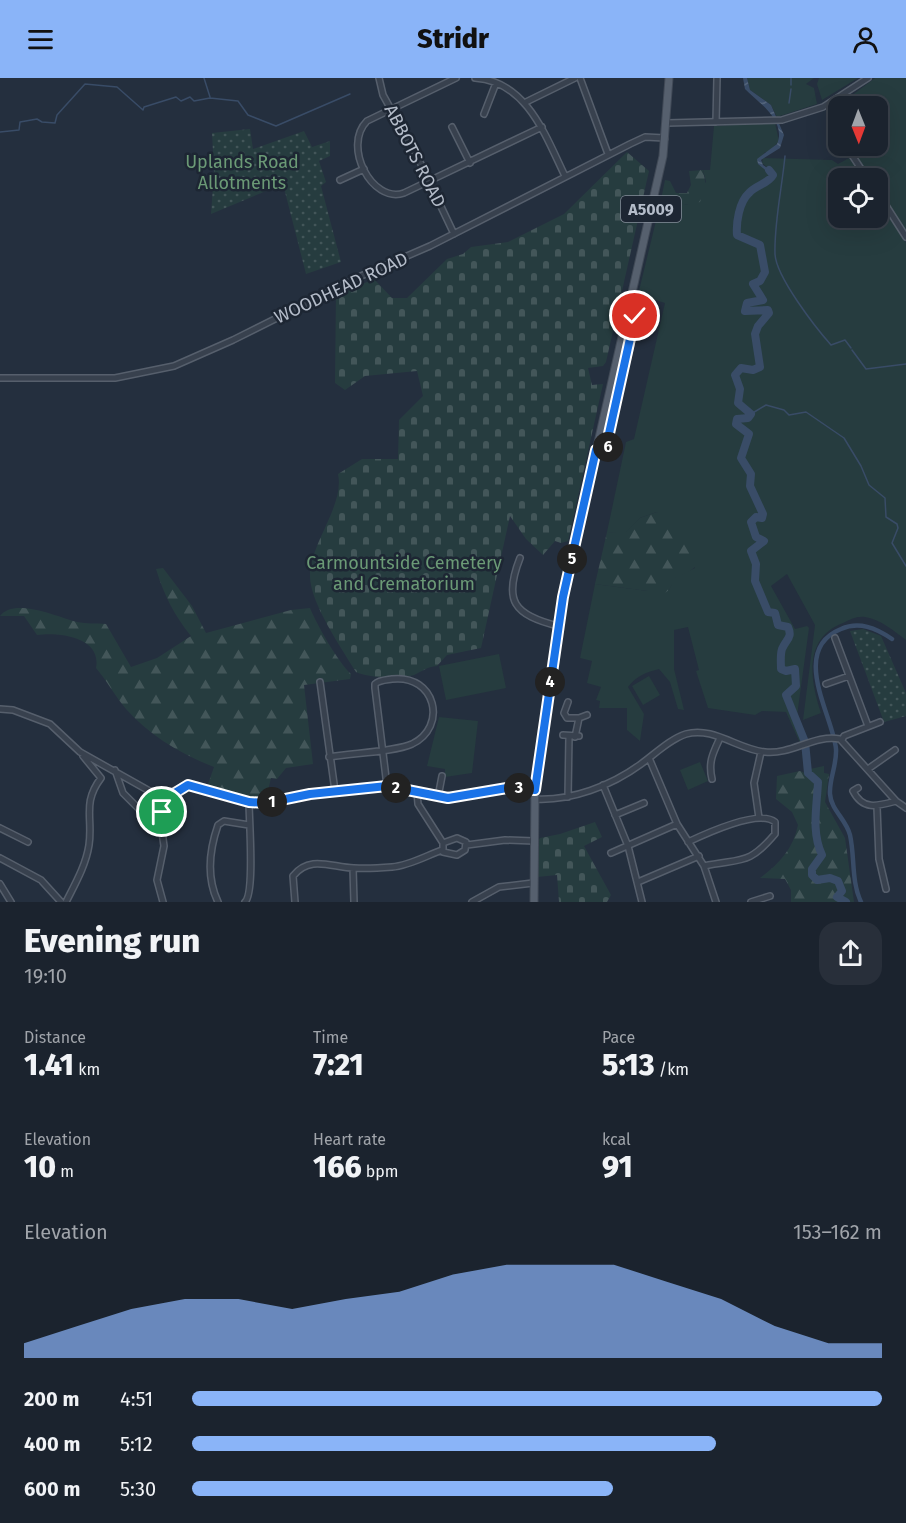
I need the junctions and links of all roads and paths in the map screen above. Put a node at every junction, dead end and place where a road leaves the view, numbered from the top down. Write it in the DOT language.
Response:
graph roads {
  1 [pos="379,78"];
  2 [pos="456,78"];
  3 [pos="475,78"];
  4 [pos="577,78"];
  5 [pos="669,78"];
  6 [pos="717,78"];
  7 [pos="868,78"];
  8 [pos="496,83"];
  9 [pos="842,96"];
  10 [pos="524,103"];
  11 [pos="828,104"];
  12 [pos="392,109"];
  13 [pos="484,114"];
  14 [pos="716,122"];
  15 [pos="667,123"];
  16 [pos="452,127"];
  17 [pos="542,127"];
  18 [pos="666,138"];
  19 [pos="608,154"];
  20 [pos="470,163"];
  21 [pos="364,169"];
  22 [pos="565,176"];
  23 [pos="340,180"];
  24 [pos="430,182"];
  25 [pos="888,209"];
  26 [pos="453,234"];
  27 [pos="906,237"];
  28 [pos="0,378"];
  29 [pos="520,558"];
  30 [pos="558,626"];
  31 [pos="835,638"];
  32 [pos="849,676"];
  33 [pos="320,682"];
  34 [pos="826,684"];
  35 [pos="567,702"];
  36 [pos="0,709"];
  37 [pos="587,715"];
  38 [pos="579,718"];
  39 [pos="880,722"];
  40 [pos="868,726"];
  41 [pos="720,738"];
  42 [pos="840,739"];
  43 [pos="383,749"];
  44 [pos="895,750"];
  45 [pos="80,752"];
  46 [pos="761,752"];
  47 [pos="329,756"];
  48 [pos="649,758"];
  49 [pos="868,769"];
  50 [pos="115,770"];
  51 [pos="442,776"];
  52 [pos="712,779"];
  53 [pos="603,785"];
  54 [pos="387,786"];
  55 [pos="858,788"];
  56 [pos="335,791"];
  57 [pos="417,792"];
  58 [pos="175,793"];
  59 [pos="535,795"];
  60 [pos="438,796"];
  61 [pos="568,797"];
  62 [pos="896,801"];
  63 [pos="249,802"];
  64 [pos="644,803"];
  65 [pos="877,807"];
  66 [pos="906,810"];
  67 [pos="615,815"];
  68 [pos="759,818"];
  69 [pos="677,824"];
  70 [pos="249,825"];
  71 [pos="0,828"];
  72 [pos="160,830"];
  73 [pos="534,841"];
  74 [pos="28,842"];
  75 [pos="687,842"];
  76 [pos="442,843"];
  77 [pos="467,844"];
  78 [pos="628,846"];
  79 [pos="442,850"];
  80 [pos="612,851"];
  81 [pos="699,856"];
  82 [pos="0,858"];
  83 [pos="704,866"];
  84 [pos="353,868"];
  85 [pos="533,883"];
  86 [pos="0,884"];
  87 [pos="638,885"];
  88 [pos="886,889"];
  89 [pos="488,894"];
  90 [pos="767,898"];
  91 [pos="11,902"];
  92 [pos="61,902"];
  93 [pos="66,902"];
  94 [pos="163,902"];
  95 [pos="218,902"];
  96 [pos="245,902"];
  97 [pos="295,902"];
  98 [pos="354,902"];
  99 [pos="472,902"];
  100 [pos="492,902"];
  101 [pos="534,902"];
  102 [pos="642,902"];
  103 [pos="716,902"];
  104 [pos="751,902"];
  1 -- 12 [label="street, ABBOTS ROAD"];
  2 -- 12 [label="street"];
  3 -- 8 [label="street"];
  4 -- 10 [label="street"];
  4 -- 19 [label="street"];
  5 -- 15 [label="main road, A5009"];
  6 -- 14 [label="street"];
  7 -- 9 [label="street"];
  8 -- 10 [label="street"];
  8 -- 13 [label="street"];
  10 -- 17 [label="street"];
  11 -- 14 [label="street"];
  12 -- 21 [label="street"];
  12 -- 24 [label="street, ABBOTS ROAD"];
  14 -- 15 [label="street"];
  15 -- 18 [label="main road, A5009"];
  16 -- 20 [label="street"];
  17 -- 20 [label="street"];
  17 -- 22 [label="street"];
  18 -- 19 [label="street, WOODHEAD ROAD"];
  18 -- 30 [label="main road, A5009"];
  19 -- 22 [label="street, WOODHEAD ROAD"];
  20 -- 24 [label="street"];
  21 -- 23 [label="street"];
  21 -- 24 [label="street"];
  22 -- 26 [label="street, WOODHEAD ROAD"];
  24 -- 26 [label="street, ABBOTS ROAD"];
  25 -- 27 [label="street"];
  26 -- 28 [label="street, WOODHEAD ROAD"];
  29 -- 30 [label="street"];
  30 -- 59 [label="main road, A5009"];
  31 -- 32 [label="street"];
  32 -- 34 [label="street"];
  32 -- 40 [label="street"];
  33 -- 47 [label="street"];
  35 -- 38 [label="street"];
  36 -- 45 [label="street"];
  37 -- 38 [label="street"];
  38 -- 61 [label="street"];
  39 -- 40 [label="street"];
  40 -- 42 [label="street"];
  41 -- 46 [label="street"];
  41 -- 48 [label="street"];
  41 -- 52 [label="street"];
  42 -- 46 [label="street"];
  42 -- 49 [label="street"];
  43 -- 43 [label="street"];
  43 -- 47 [label="street"];
  43 -- 54 [label="street"];
  44 -- 49 [label="street"];
  45 -- 50 [label="street"];
  45 -- 93 [label="street"];
  46 -- 68 [label="street"];
  47 -- 56 [label="street"];
  48 -- 53 [label="street"];
  48 -- 69 [label="street"];
  49 -- 62 [label="street"];
  50 -- 58 [label="street"];
  50 -- 72 [label="street"];
  51 -- 60 [label="street"];
  53 -- 61 [label="street"];
  53 -- 67 [label="street"];
  54 -- 56 [label="street"];
  54 -- 57 [label="street"];
  55 -- 65 [label="street"];
  56 -- 63 [label="street"];
  57 -- 60 [label="street"];
  57 -- 76 [label="street"];
  58 -- 63 [label="street"];
  58 -- 72 [label="street"];
  59 -- 60 [label="street"];
  59 -- 61 [label="street"];
  59 -- 73 [label="main road, A5009"];
  62 -- 65 [label="street"];
  62 -- 66 [label="street"];
  63 -- 70 [label="street"];
  64 -- 67 [label="street"];
  65 -- 88 [label="street"];
  67 -- 78 [label="street"];
  68 -- 75 [label="street"];
  68 -- 83 [label="street"];
  69 -- 75 [label="street"];
  69 -- 78 [label="street"];
  70 -- 95 [label="street"];
  70 -- 96 [label="street"];
  71 -- 74 [label="street"];
  72 -- 94 [label="street"];
  73 -- 77 [label="street"];
  73 -- 85 [label="main road, A5009"];
  75 -- 81 [label="street"];
  76 -- 77 [label="street"];
  76 -- 79 [label="street"];
  77 -- 79 [label="street"];
  78 -- 80 [label="street"];
  78 -- 87 [label="street"];
  79 -- 84 [label="street"];
  81 -- 83 [label="street"];
  81 -- 87 [label="street"];
  82 -- 92 [label="street"];
  83 -- 103 [label="street"];
  84 -- 97 [label="street"];
  84 -- 98 [label="street"];
  85 -- 89 [label="street"];
  85 -- 101 [label="main road, A5009"];
  86 -- 91 [label="street"];
  87 -- 102 [label="street"];
  89 -- 99 [label="street"];
  89 -- 100 [label="street"];
  90 -- 104 [label="street"];
}
